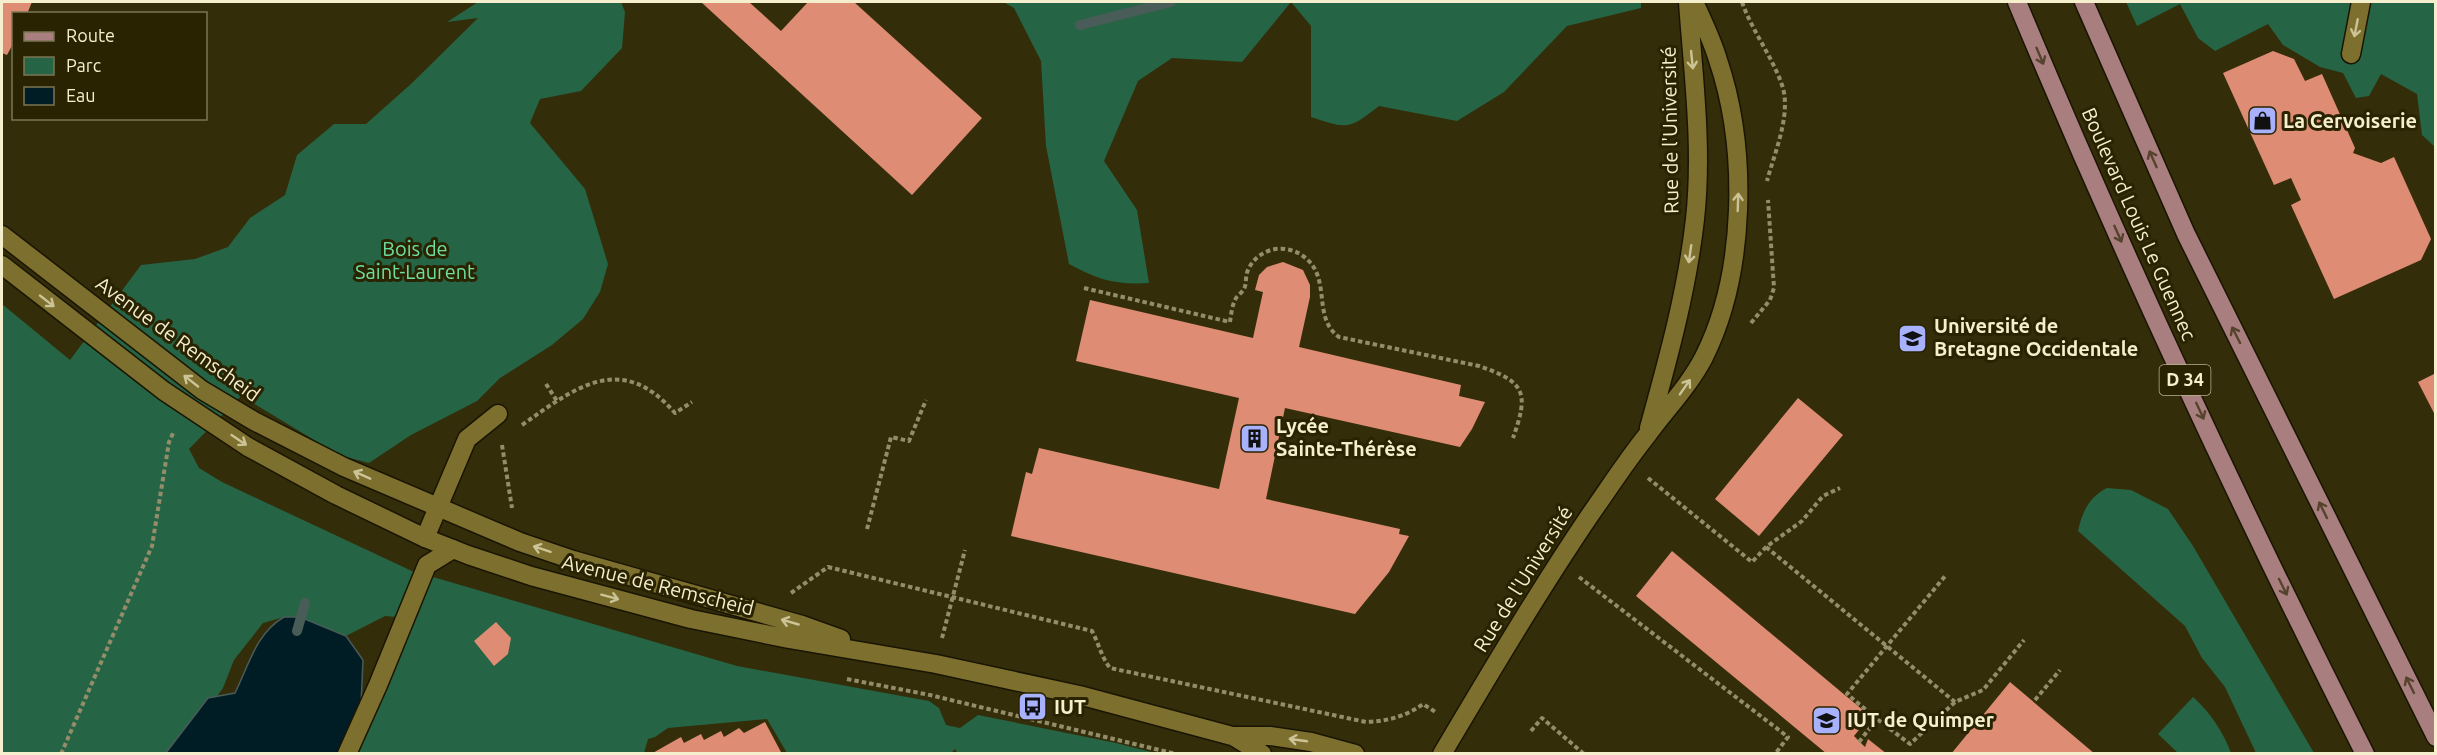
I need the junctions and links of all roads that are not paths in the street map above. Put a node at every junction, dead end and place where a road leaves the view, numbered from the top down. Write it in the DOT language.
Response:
graph roads {
  1 [pos="1688,2"];
  2 [pos="1694,2"];
  3 [pos="2017,2"];
  4 [pos="2084,2"];
  5 [pos="2361,2"];
  6 [pos="2351,54"];
  7 [pos="2,234"];
  8 [pos="2,265"];
  9 [pos="498,414"];
  10 [pos="1648,433"];
  11 [pos="438,508"];
  12 [pos="425,538"];
  13 [pos="453,549"];
  14 [pos="885,655"];
  15 [pos="1232,736"];
  16 [pos="2436,737"];
  17 [pos="347,753"];
  18 [pos="1263,753"];
  19 [pos="1355,753"];
  20 [pos="1442,753"];
  21 [pos="2365,753"];
  1 -- 10 [label="street, Rue de l'Université, one-way"];
  10 -- 2 [label="street, Rue de l'Université, one-way"];
  3 -- 21 [label="main road, Boulevard Louis Le Guennec / D 34, one-way"];
  16 -- 4 [label="main road, Boulevard Louis Le Guennec, one-way"];
  5 -- 6 [label="street, one-way"];
  11 -- 7 [label="street, Avenue de Remscheid, one-way"];
  8 -- 12 [label="street, Avenue de Remscheid, one-way"];
  9 -- 11 [label="street"];
  10 -- 20 [label="street, Rue de l'Université"];
  11 -- 12 [label="street"];
  14 -- 11 [label="street, Avenue de Remscheid, one-way"];
  12 -- 13 [label="street, Avenue de Remscheid"];
  13 -- 14 [label="street, Avenue de Remscheid, one-way"];
  13 -- 17 [label="street"];
  14 -- 15 [label="street, Avenue de Remscheid"];
  15 -- 18 [label="street, Avenue de Remscheid"];
  19 -- 15 [label="street, Avenue de Remscheid, one-way"];
}
